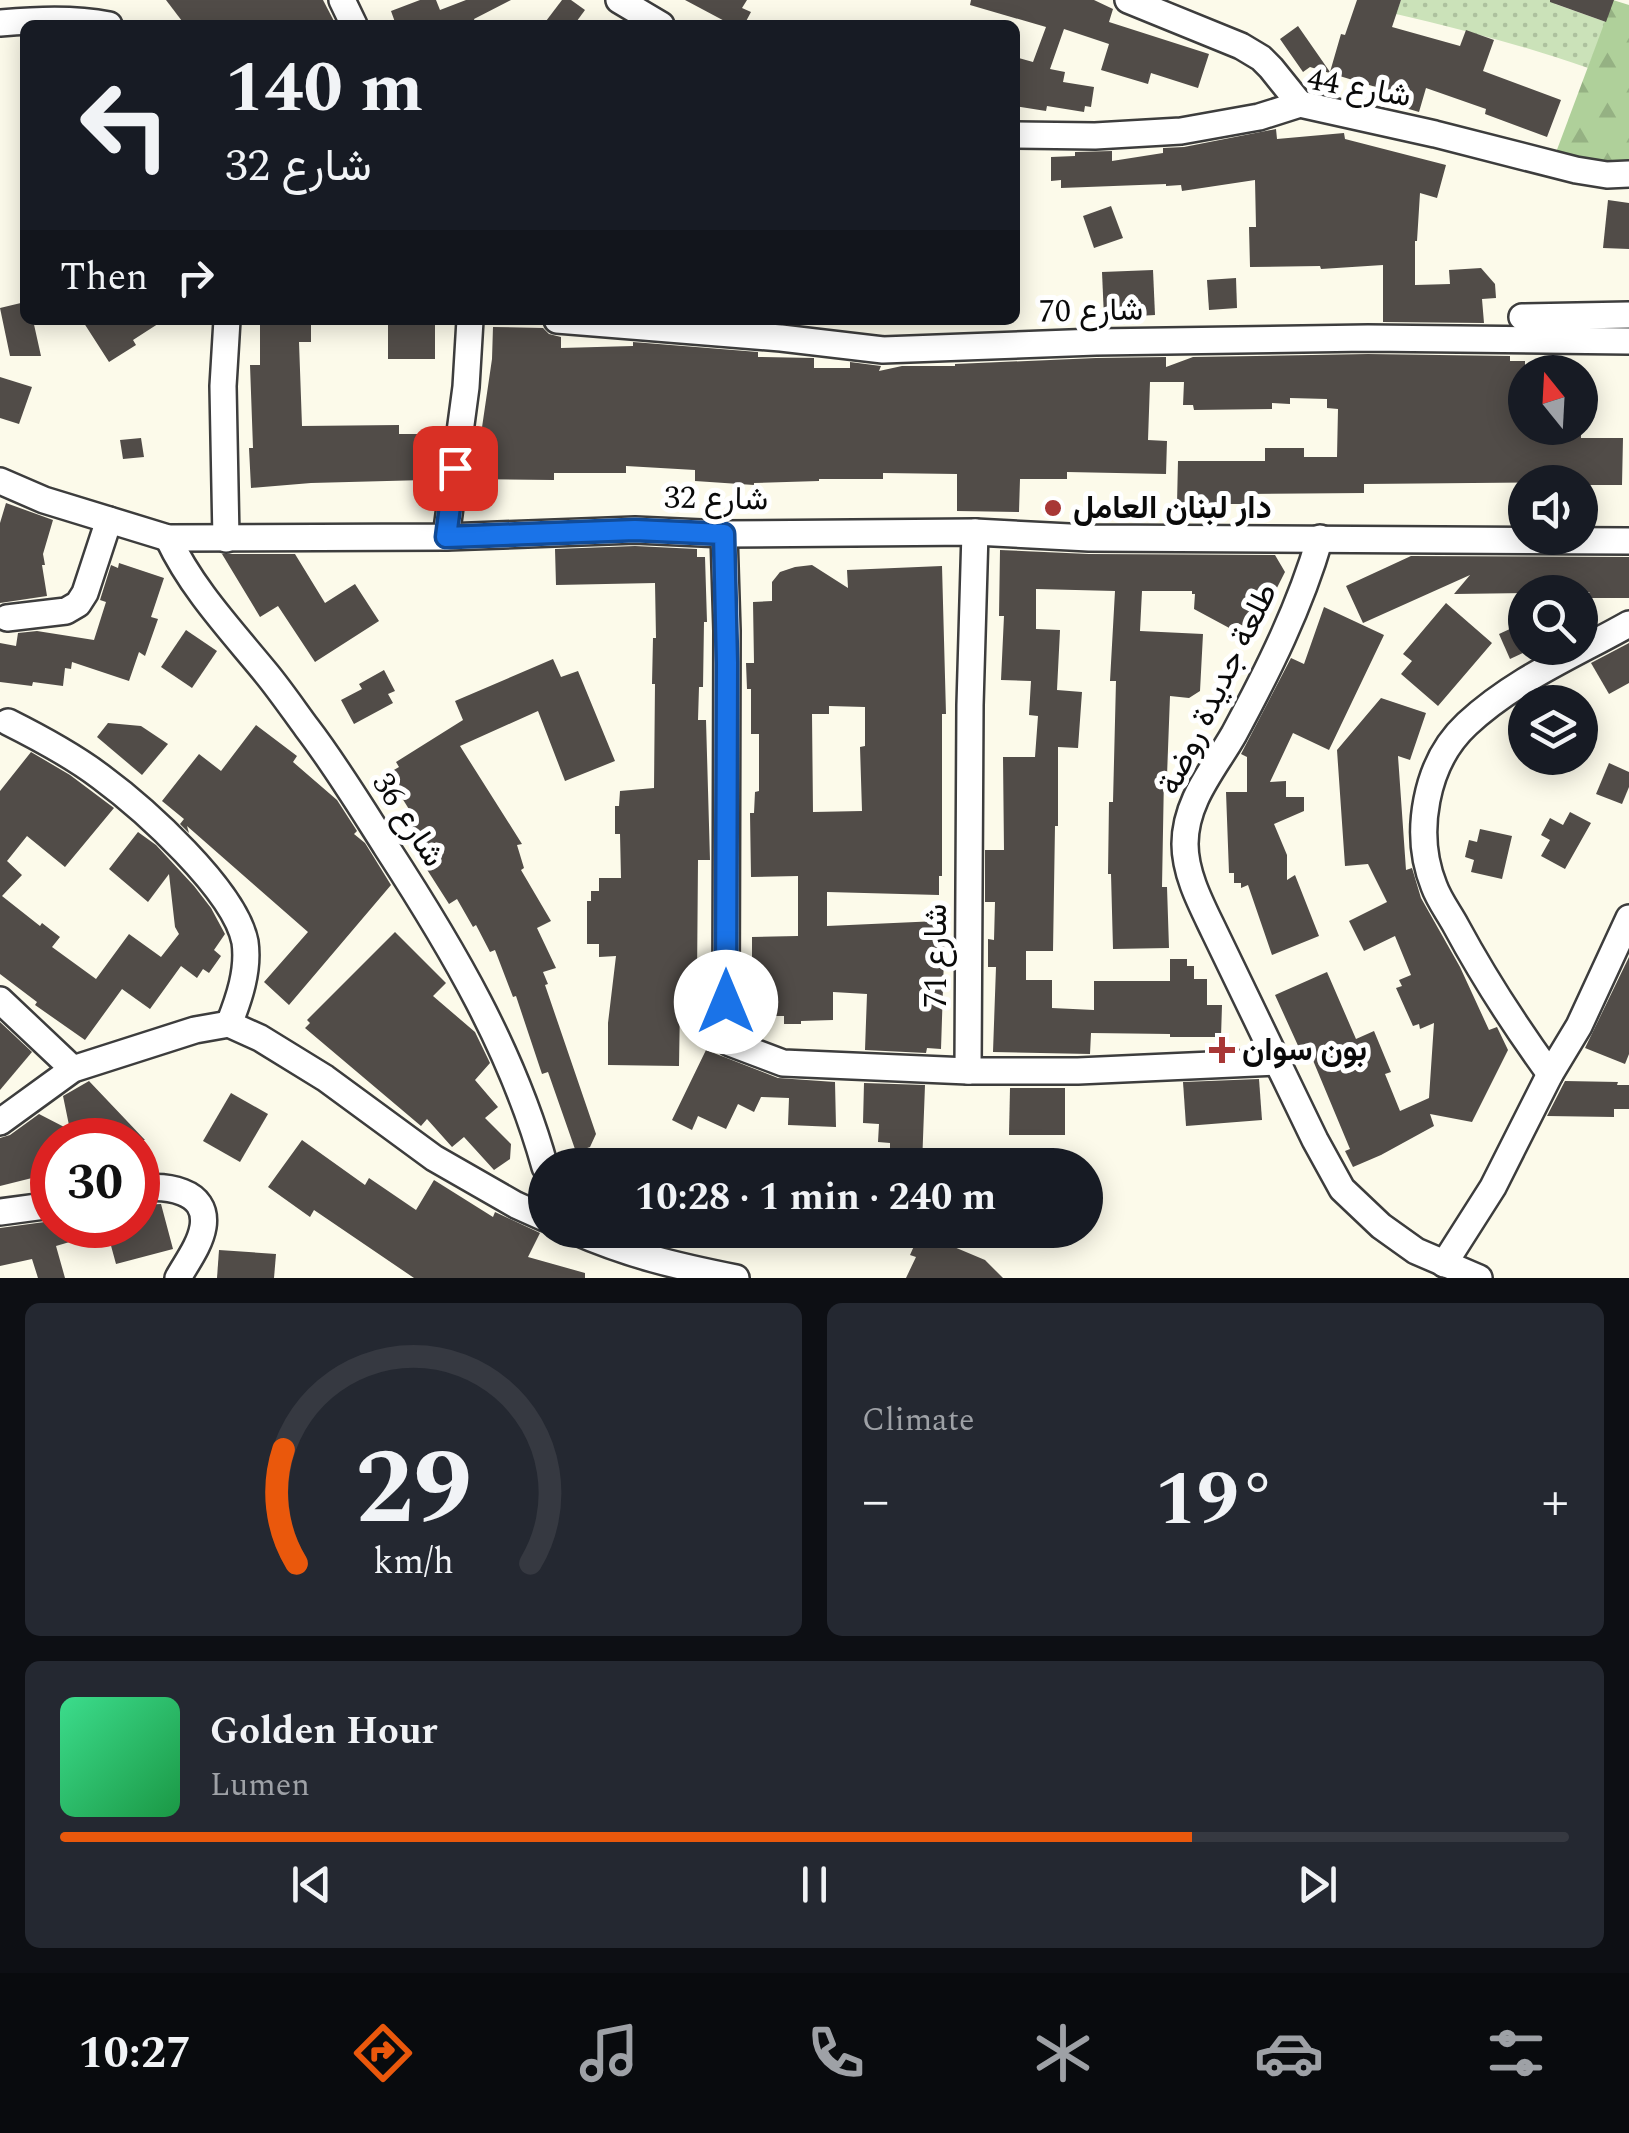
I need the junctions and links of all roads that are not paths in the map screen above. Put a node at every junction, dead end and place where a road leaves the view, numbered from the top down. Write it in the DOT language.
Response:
graph roads {
  1 [pos="619,0"];
  2 [pos="1128,0"];
  3 [pos="653,20"];
  4 [pos="1300,104"];
  5 [pos="1020,135"];
  6 [pos="1629,174"];
  7 [pos="1629,315"];
  8 [pos="1522,317"];
  9 [pos="226,325"];
  10 [pos="470,325"];
  11 [pos="619,325"];
  12 [pos="1629,341"];
  13 [pos="0,481"];
  14 [pos="109,520"];
  15 [pos="975,532"];
  16 [pos="724,534"];
  17 [pos="446,537"];
  18 [pos="168,538"];
  19 [pos="1320,538"];
  20 [pos="226,539"];
  21 [pos="1629,541"];
  22 [pos="7,618"];
  23 [pos="1629,624"];
  24 [pos="8,722"];
  25 [pos="1629,918"];
  26 [pos="0,1000"];
  27 [pos="229,1024"];
  28 [pos="1276,1062"];
  29 [pos="73,1068"];
  30 [pos="968,1071"];
  31 [pos="1550,1074"];
  32 [pos="0,1122"];
  33 [pos="540,1148"];
  34 [pos="160,1188"];
  35 [pos="30,1207"];
  36 [pos="528,1210"];
  37 [pos="0,1212"];
  38 [pos="616,1248"];
  39 [pos="1444,1264"];
  40 [pos="178,1278"];
  41 [pos="736,1278"];
  42 [pos="1479,1278"];
  1 -- 3 [label="street"];
  2 -- 4 [label="street"];
  4 -- 5 [label="street, شارع 44"];
  4 -- 6 [label="street, شارع 44"];
  7 -- 8 [label="street"];
  9 -- 20 [label="street"];
  10 -- 17 [label="street"];
  11 -- 12 [label="street, شارع 70"];
  13 -- 14 [label="street, شارع 32"];
  14 -- 18 [label="street, شارع 32"];
  14 -- 22 [label="street"];
  15 -- 16 [label="street, شارع 32"];
  15 -- 19 [label="street, شارع 32"];
  15 -- 30 [label="street, شارع 71"];
  16 -- 17 [label="street, شارع 32"];
  16 -- 30 [label="street"];
  17 -- 20 [label="street, شارع 32"];
  18 -- 20 [label="street, شارع 32"];
  18 -- 33 [label="street, شارع 36"];
  19 -- 21 [label="street, شارع 32"];
  19 -- 28 [label="street, طلعة جديدة روضة"];
  23 -- 31 [label="street"];
  24 -- 27 [label="street"];
  25 -- 31 [label="street"];
  26 -- 29 [label="street"];
  27 -- 29 [label="street"];
  27 -- 36 [label="street"];
  28 -- 30 [label="street"];
  28 -- 39 [label="street, طلعة جديدة روضة"];
  29 -- 32 [label="street"];
  31 -- 39 [label="street"];
  34 -- 40 [label="street"];
  35 -- 37 [label="street"];
  38 -- 41 [label="street"];
  39 -- 42 [label="street, طلعة جديدة روضة"];
}
